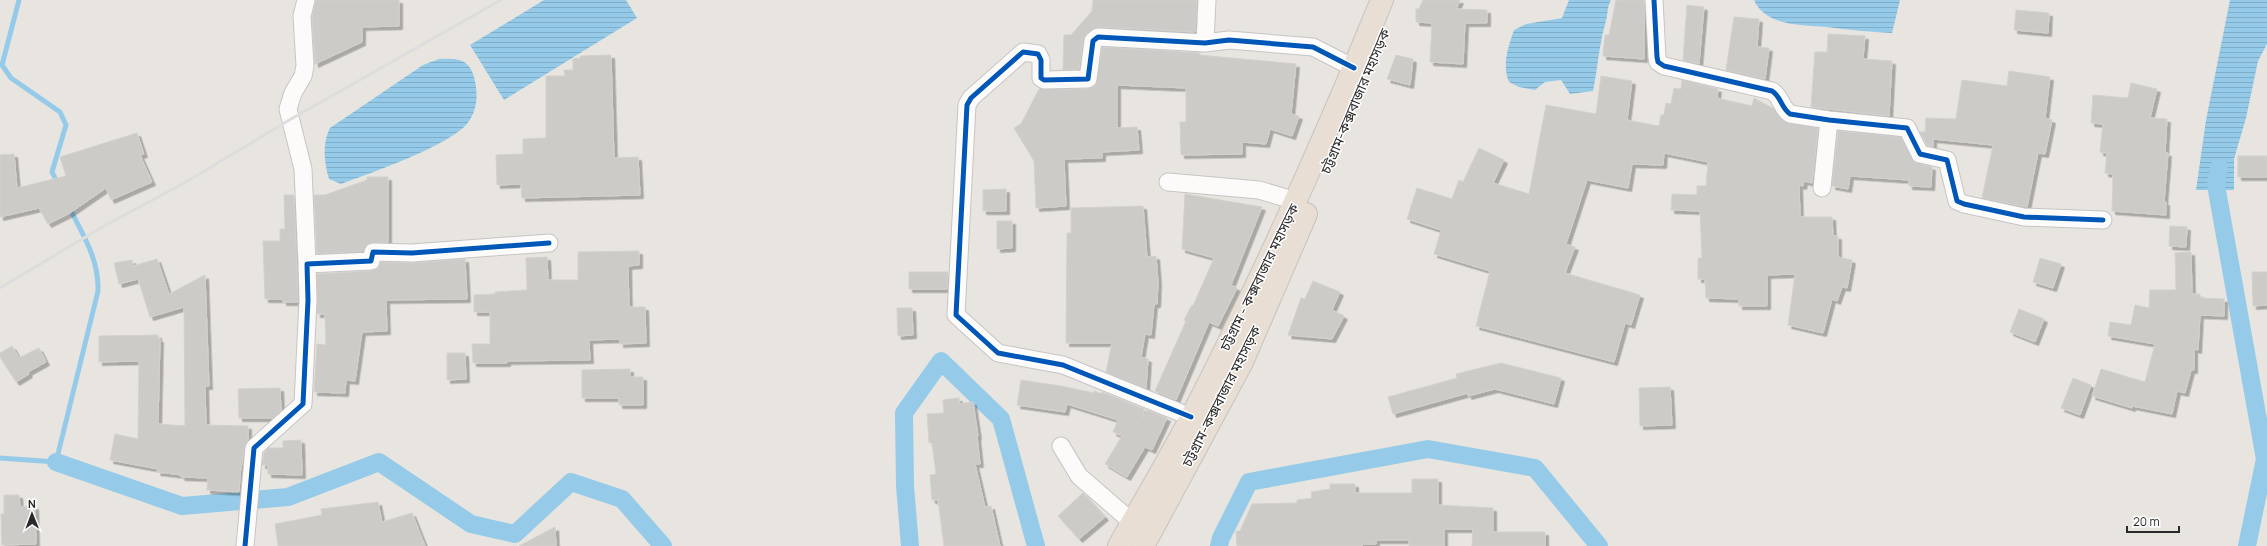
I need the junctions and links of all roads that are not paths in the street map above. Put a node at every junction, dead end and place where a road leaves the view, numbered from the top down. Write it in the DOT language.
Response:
graph roads {
  1 [pos="306,0"];
  2 [pos="1207,0"];
  3 [pos="1382,0"];
  4 [pos="1398,0"];
  5 [pos="1654,0"];
  6 [pos="1205,43"];
  7 [pos="1354,68"];
  8 [pos="1829,120"];
  9 [pos="1168,182"];
  10 [pos="1822,188"];
  11 [pos="1296,201"];
  12 [pos="2103,220"];
  13 [pos="549,243"];
  14 [pos="307,264"];
  15 [pos="1191,416"];
  16 [pos="1061,446"];
  17 [pos="1132,522"];
  18 [pos="245,546"];
  19 [pos="1119,546"];
  20 [pos="1143,546"];
  1 -- 14 [label="street"];
  2 -- 6 [label="street"];
  3 -- 7 [label="highway, চট্টগ্রাম - কক্সবাজার মহাসড়ক"];
  4 -- 20 [label="highway, চট্টগ্রাম-কক্সবাজার মহাসড়ক"];
  5 -- 8 [label="street"];
  6 -- 7 [label="street"];
  6 -- 15 [label="street"];
  7 -- 11 [label="highway, চট্টগ্রাম - কক্সবাজার মহাসড়ক"];
  8 -- 10 [label="street"];
  8 -- 12 [label="street"];
  9 -- 11 [label="street"];
  11 -- 15 [label="highway, চট্টগ্রাম - কক্সবাজার মহাসড়ক"];
  13 -- 14 [label="street"];
  14 -- 18 [label="street"];
  15 -- 17 [label="highway, চট্টগ্রাম - কক্সবাজার মহাসড়ক"];
  16 -- 17 [label="street"];
  17 -- 19 [label="highway, চট্টগ্রাম - কক্সবাজার মহাসড়ক"];
}
